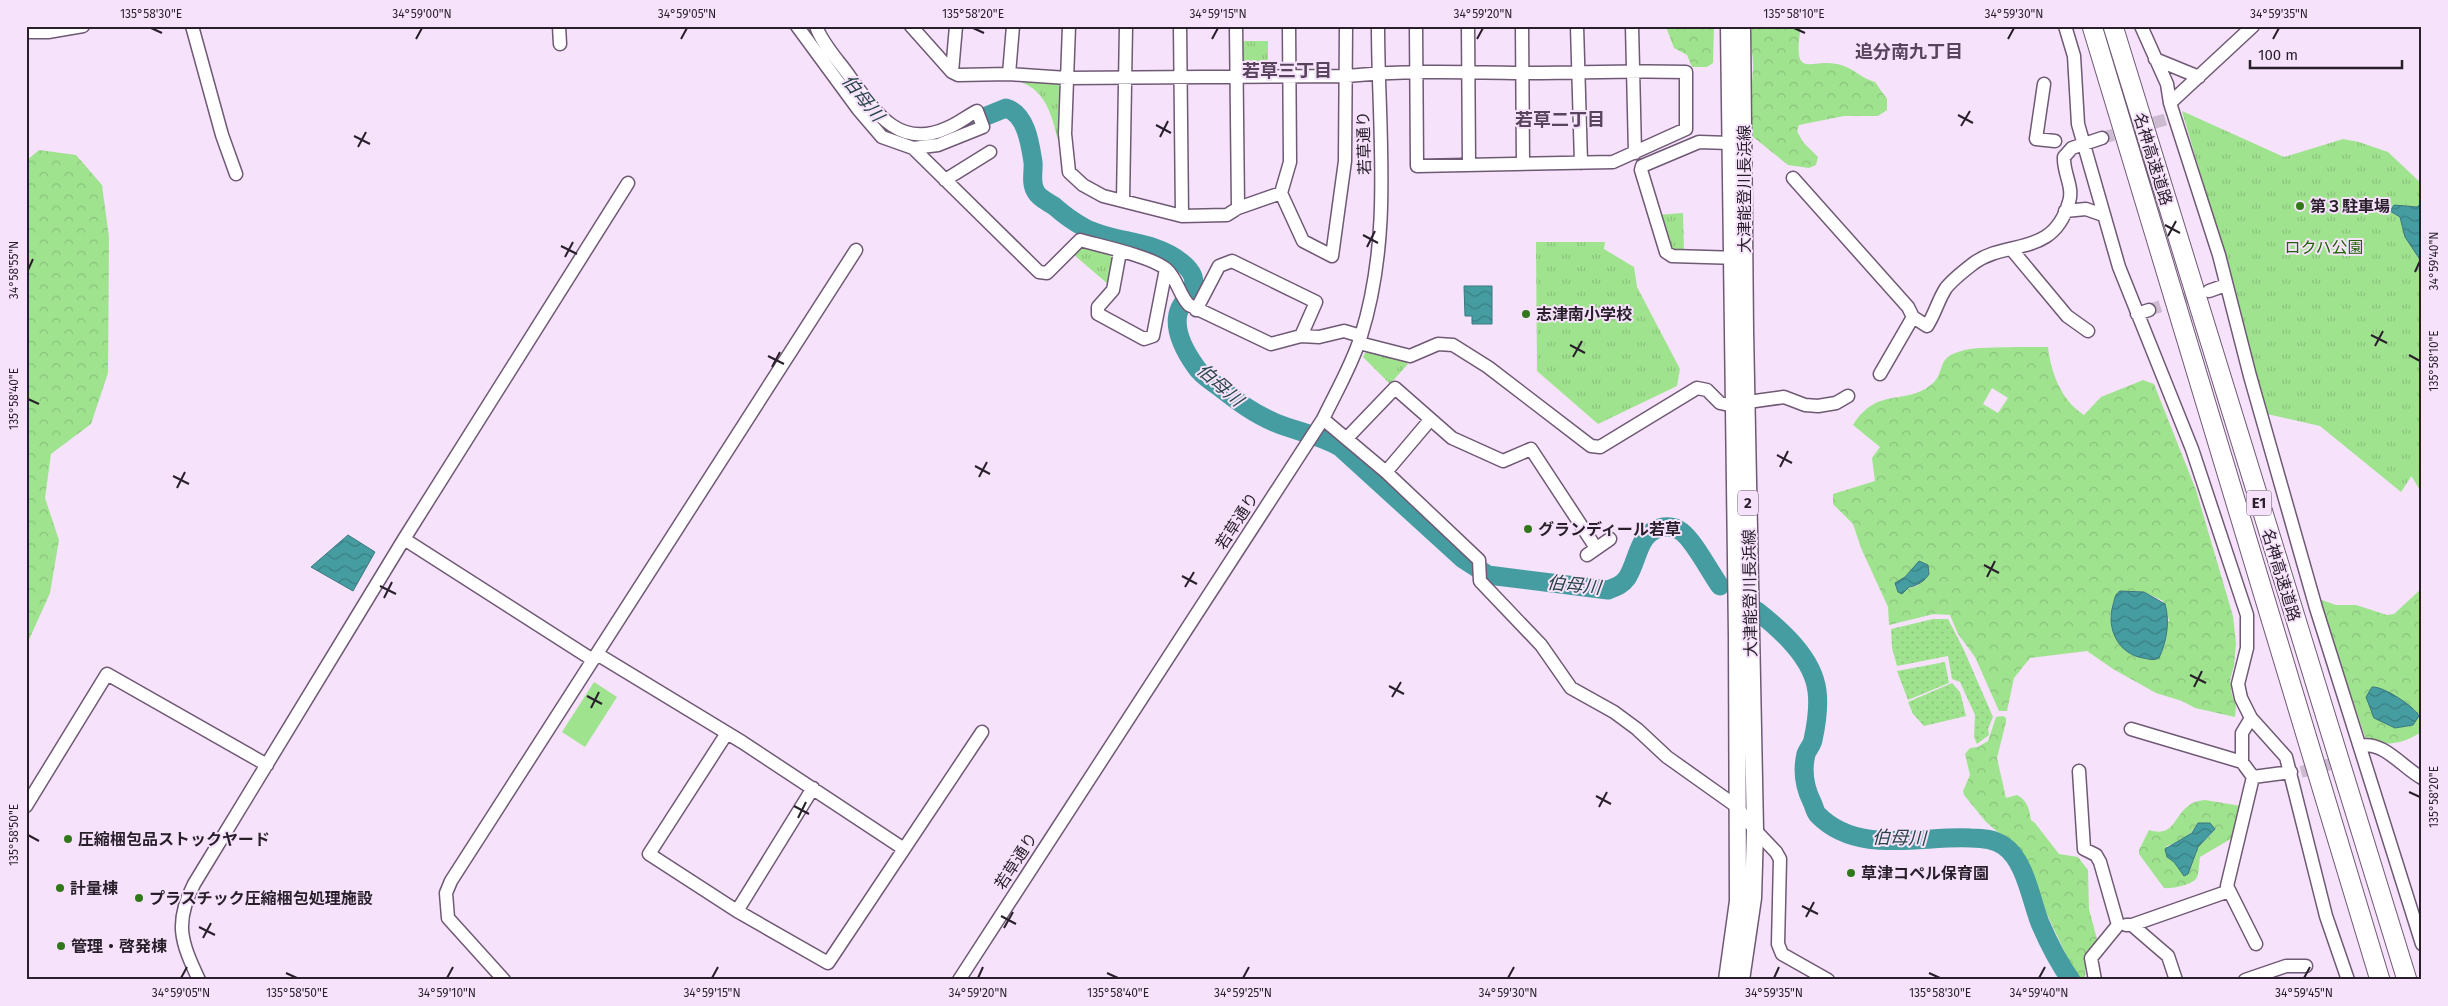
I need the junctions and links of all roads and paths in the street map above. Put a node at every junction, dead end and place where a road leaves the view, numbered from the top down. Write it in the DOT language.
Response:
graph roads {
  1 [pos="83,26"];
  2 [pos="192,26"];
  3 [pos="559,26"];
  4 [pos="797,26"];
  5 [pos="816,26"];
  6 [pos="911,26"];
  7 [pos="956,26"];
  8 [pos="1013,26"];
  9 [pos="1069,26"];
  10 [pos="1126,26"];
  11 [pos="1180,26"];
  12 [pos="1236,26"];
  13 [pos="1289,26"];
  14 [pos="1346,26"];
  15 [pos="1378,26"];
  16 [pos="1416,26"];
  17 [pos="1468,26"];
  18 [pos="1522,26"];
  19 [pos="1577,26"];
  20 [pos="1632,26"];
  21 [pos="1729,26"];
  22 [pos="1742,26"];
  23 [pos="2065,26"];
  24 [pos="2092,26"];
  25 [pos="2113,26"];
  26 [pos="2141,26"];
  27 [pos="2253,26"];
  28 [pos="26,32"];
  29 [pos="560,44"];
  30 [pos="2155,58"];
  31 [pos="1632,70"];
  32 [pos="1469,71"];
  33 [pos="1577,71"];
  34 [pos="952,72"];
  35 [pos="1378,73"];
  36 [pos="1417,73"];
  37 [pos="1522,73"];
  38 [pos="1010,74"];
  39 [pos="1237,75"];
  40 [pos="1180,76"];
  41 [pos="1290,76"];
  42 [pos="1347,76"];
  43 [pos="2199,77"];
  44 [pos="1067,78"];
  45 [pos="1125,78"];
  46 [pos="2044,84"];
  47 [pos="2170,103"];
  48 [pos="2102,138"];
  49 [pos="2056,141"];
  50 [pos="1730,143"];
  51 [pos="2083,144"];
  52 [pos="913,148"];
  53 [pos="990,152"];
  54 [pos="1635,153"];
  55 [pos="1581,163"];
  56 [pos="1523,164"];
  57 [pos="1469,165"];
  58 [pos="236,174"];
  59 [pos="1793,178"];
  60 [pos="945,180"];
  61 [pos="628,183"];
  62 [pos="1281,193"];
  63 [pos="1123,201"];
  64 [pos="1238,208"];
  65 [pos="2065,211"];
  66 [pos="2103,215"];
  67 [pos="1182,216"];
  68 [pos="856,250"];
  69 [pos="2012,250"];
  70 [pos="1120,252"];
  71 [pos="1738,258"];
  72 [pos="1166,269"];
  73 [pos="2226,285"];
  74 [pos="2209,291"];
  75 [pos="1189,304"];
  76 [pos="1912,317"];
  77 [pos="2088,331"];
  78 [pos="1301,336"];
  79 [pos="1360,340"];
  80 [pos="1880,374"];
  81 [pos="1848,396"];
  82 [pos="1741,404"];
  83 [pos="1430,420"];
  84 [pos="1316,429"];
  85 [pos="1347,438"];
  86 [pos="1386,472"];
  87 [pos="404,539"];
  88 [pos="1610,539"];
  89 [pos="595,657"];
  90 [pos="2251,718"];
  91 [pos="2131,729"];
  92 [pos="982,732"];
  93 [pos="727,733"];
  94 [pos="2361,750"];
  95 [pos="2350,759"];
  96 [pos="2242,762"];
  97 [pos="267,765"];
  98 [pos="2079,771"];
  99 [pos="2295,773"];
  100 [pos="2253,777"];
  101 [pos="2422,778"];
  102 [pos="813,788"];
  103 [pos="26,806"];
  104 [pos="1736,806"];
  105 [pos="1755,830"];
  106 [pos="904,849"];
  107 [pos="2229,891"];
  108 [pos="737,910"];
  109 [pos="2118,925"];
  110 [pos="2132,925"];
  111 [pos="2256,944"];
  112 [pos="2422,944"];
  113 [pos="2306,966"];
  114 [pos="199,980"];
  115 [pos="504,980"];
  116 [pos="959,980"];
  117 [pos="1727,980"];
  118 [pos="1741,980"];
  119 [pos="1828,980"];
  120 [pos="2095,980"];
  121 [pos="2176,980"];
  122 [pos="2245,980"];
  123 [pos="2348,980"];
  124 [pos="2380,980"];
  125 [pos="2407,980"];
  1 -- 28 [label="street"];
  2 -- 58 [label="street"];
  3 -- 29 [label="street"];
  4 -- 52 [label="street"];
  5 -- 52 [label="street"];
  6 -- 34 [label="street"];
  7 -- 34 [label="street"];
  8 -- 38 [label="street"];
  9 -- 44 [label="street"];
  10 -- 45 [label="street"];
  11 -- 40 [label="street"];
  12 -- 39 [label="street"];
  13 -- 41 [label="street"];
  14 -- 42 [label="street"];
  15 -- 35 [label="street, 若草通り"];
  16 -- 36 [label="street"];
  17 -- 32 [label="street"];
  18 -- 37 [label="street"];
  19 -- 33 [label="street"];
  20 -- 31 [label="street"];
  21 -- 50 [label="main road, 大津能登川長浜線 / 2"];
  22 -- 71 [label="main road, 大津能登川長浜線 / 2"];
  23 -- 51 [label="street"];
  24 -- 124 [label="highway, 名神高速道路 / E1"];
  25 -- 125 [label="highway, 名神高速道路 / E1"];
  26 -- 30 [label="street"];
  27 -- 43 [label="street"];
  30 -- 43 [label="street"];
  30 -- 47 [label="street"];
  31 -- 33 [label="street"];
  31 -- 54 [label="street"];
  31 -- 54 [label="street"];
  32 -- 36 [label="street"];
  32 -- 37 [label="street"];
  32 -- 57 [label="street"];
  33 -- 37 [label="street"];
  33 -- 55 [label="street"];
  34 -- 38 [label="street"];
  35 -- 36 [label="street"];
  35 -- 42 [label="street"];
  35 -- 79 [label="street, 若草通り"];
  36 -- 57 [label="street"];
  37 -- 56 [label="street"];
  38 -- 44 [label="street"];
  39 -- 40 [label="street"];
  39 -- 41 [label="street"];
  39 -- 64 [label="street"];
  40 -- 45 [label="street"];
  40 -- 67 [label="street"];
  41 -- 42 [label="street"];
  41 -- 62 [label="street"];
  42 -- 62 [label="street"];
  43 -- 47 [label="street"];
  44 -- 45 [label="street"];
  44 -- 63 [label="street"];
  45 -- 63 [label="street"];
  46 -- 49 [label="street"];
  47 -- 73 [label="street"];
  48 -- 51 [label="street"];
  50 -- 71 [label="main road, 大津能登川長浜線 / 2"];
  50 -- 71 [label="street"];
  51 -- 65 [label="street"];
  51 -- 66 [label="street"];
  52 -- 60 [label="street"];
  53 -- 60 [label="street"];
  54 -- 55 [label="street"];
  55 -- 56 [label="street"];
  56 -- 57 [label="street"];
  59 -- 76 [label="street"];
  60 -- 70 [label="street"];
  61 -- 87 [label="street"];
  62 -- 64 [label="street"];
  63 -- 67 [label="street"];
  64 -- 67 [label="street"];
  65 -- 66 [label="street"];
  65 -- 69 [label="street"];
  66 -- 90 [label="street"];
  68 -- 89 [label="street"];
  69 -- 76 [label="street"];
  69 -- 77 [label="street"];
  70 -- 72 [label="street"];
  70 -- 72 [label="street"];
  71 -- 82 [label="main road, 大津能登川長浜線 / 2"];
  72 -- 75 [label="street"];
  73 -- 74 [label="street"];
  73 -- 94 [label="street"];
  75 -- 78 [label="street"];
  75 -- 78 [label="street"];
  76 -- 80 [label="street"];
  78 -- 79 [label="street"];
  79 -- 82 [label="street"];
  79 -- 84 [label="street, 若草通り"];
  81 -- 82 [label="street"];
  82 -- 104 [label="main road, 大津能登川長浜線 / 2"];
  82 -- 105 [label="main road, 大津能登川長浜線 / 2"];
  83 -- 85 [label="street"];
  83 -- 86 [label="street"];
  83 -- 88 [label="street"];
  84 -- 85 [label="street"];
  84 -- 116 [label="street, 若草通り"];
  85 -- 86 [label="street"];
  86 -- 104 [label="street"];
  87 -- 89 [label="street"];
  87 -- 97 [label="street"];
  89 -- 93 [label="street"];
  89 -- 115 [label="street"];
  90 -- 96 [label="street"];
  90 -- 99 [label="street"];
  91 -- 96 [label="street"];
  92 -- 106 [label="street"];
  93 -- 102 [label="street"];
  93 -- 108 [label="street"];
  94 -- 95 [label="street"];
  94 -- 101 [label="street"];
  94 -- 112 [label="street"];
  96 -- 100 [label="street"];
  97 -- 103 [label="street"];
  97 -- 114 [label="street"];
  98 -- 109 [label="street"];
  99 -- 100 [label="street"];
  99 -- 123 [label="street"];
  100 -- 107 [label="street"];
  102 -- 106 [label="street"];
  102 -- 108 [label="street"];
  104 -- 105 [label="street"];
  104 -- 117 [label="main road, 大津能登川長浜線 / 2"];
  105 -- 118 [label="main road, 大津能登川長浜線 / 2"];
  105 -- 119 [label="street"];
  106 -- 108 [label="street"];
  107 -- 110 [label="street"];
  107 -- 111 [label="street"];
  109 -- 110 [label="street"];
  109 -- 120 [label="street"];
  110 -- 121 [label="street"];
  113 -- 122 [label="street"];
}
